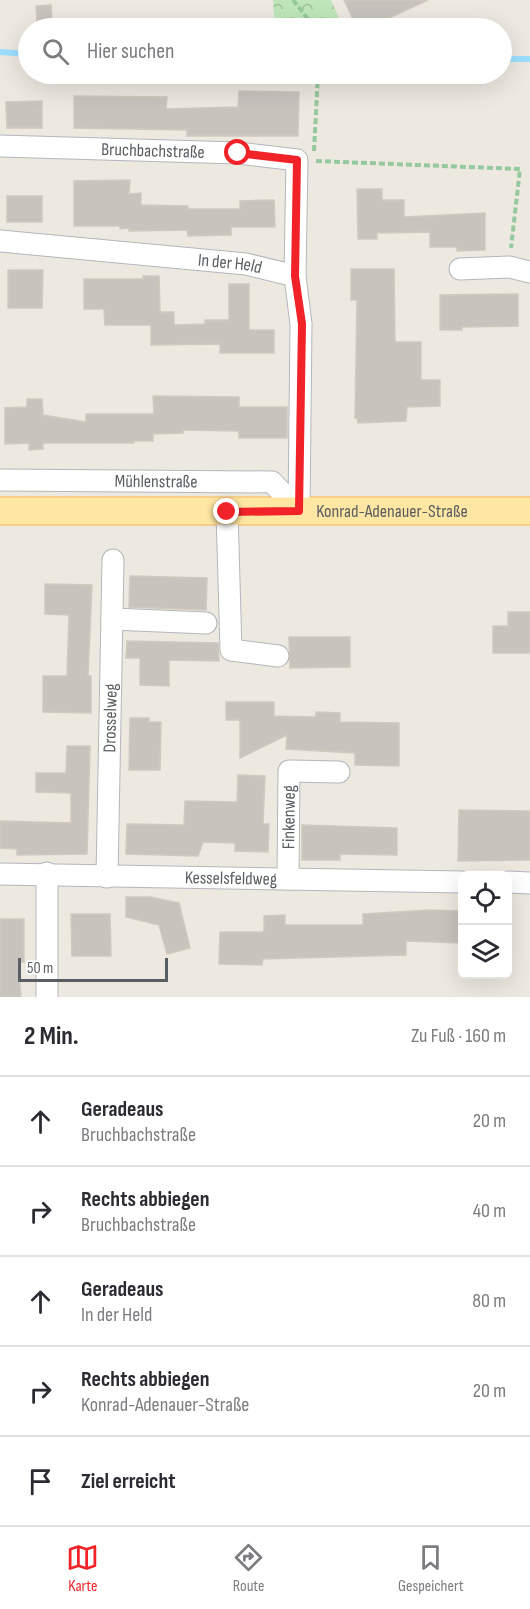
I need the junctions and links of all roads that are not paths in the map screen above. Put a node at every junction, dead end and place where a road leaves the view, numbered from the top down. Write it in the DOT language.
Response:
graph roads {
  1 [pos="0,146"];
  2 [pos="0,241"];
  3 [pos="460,269"];
  4 [pos="530,272"];
  5 [pos="295,276"];
  6 [pos="0,480"];
  7 [pos="0,511"];
  8 [pos="299,511"];
  9 [pos="530,511"];
  10 [pos="227,512"];
  11 [pos="113,560"];
  12 [pos="112,619"];
  13 [pos="206,623"];
  14 [pos="278,657"];
  15 [pos="339,772"];
  16 [pos="47,873"];
  17 [pos="0,874"];
  18 [pos="107,877"];
  19 [pos="288,879"];
  20 [pos="458,882"];
  21 [pos="512,882"];
  22 [pos="530,883"];
  23 [pos="47,997"];
  1 -- 5 [label="street, Bruchbachstraße"];
  2 -- 5 [label="street, In der Held"];
  3 -- 4 [label="street"];
  5 -- 8 [label="street"];
  6 -- 8 [label="street, Mühlenstraße"];
  7 -- 10 [label="main road, Konrad-Adenauer-Straße"];
  8 -- 9 [label="main road, Konrad-Adenauer-Straße"];
  8 -- 10 [label="main road, Konrad-Adenauer-Straße"];
  10 -- 14 [label="street"];
  11 -- 12 [label="street, Drosselweg"];
  12 -- 13 [label="street"];
  12 -- 18 [label="street, Drosselweg"];
  15 -- 19 [label="street, Finkenweg"];
  16 -- 17 [label="street, Kesselsfeldweg"];
  16 -- 18 [label="street, Kesselsfeldweg"];
  16 -- 23 [label="street"];
  18 -- 19 [label="street, Kesselsfeldweg"];
  19 -- 20 [label="street, Kesselsfeldweg"];
  21 -- 22 [label="street"];
}
